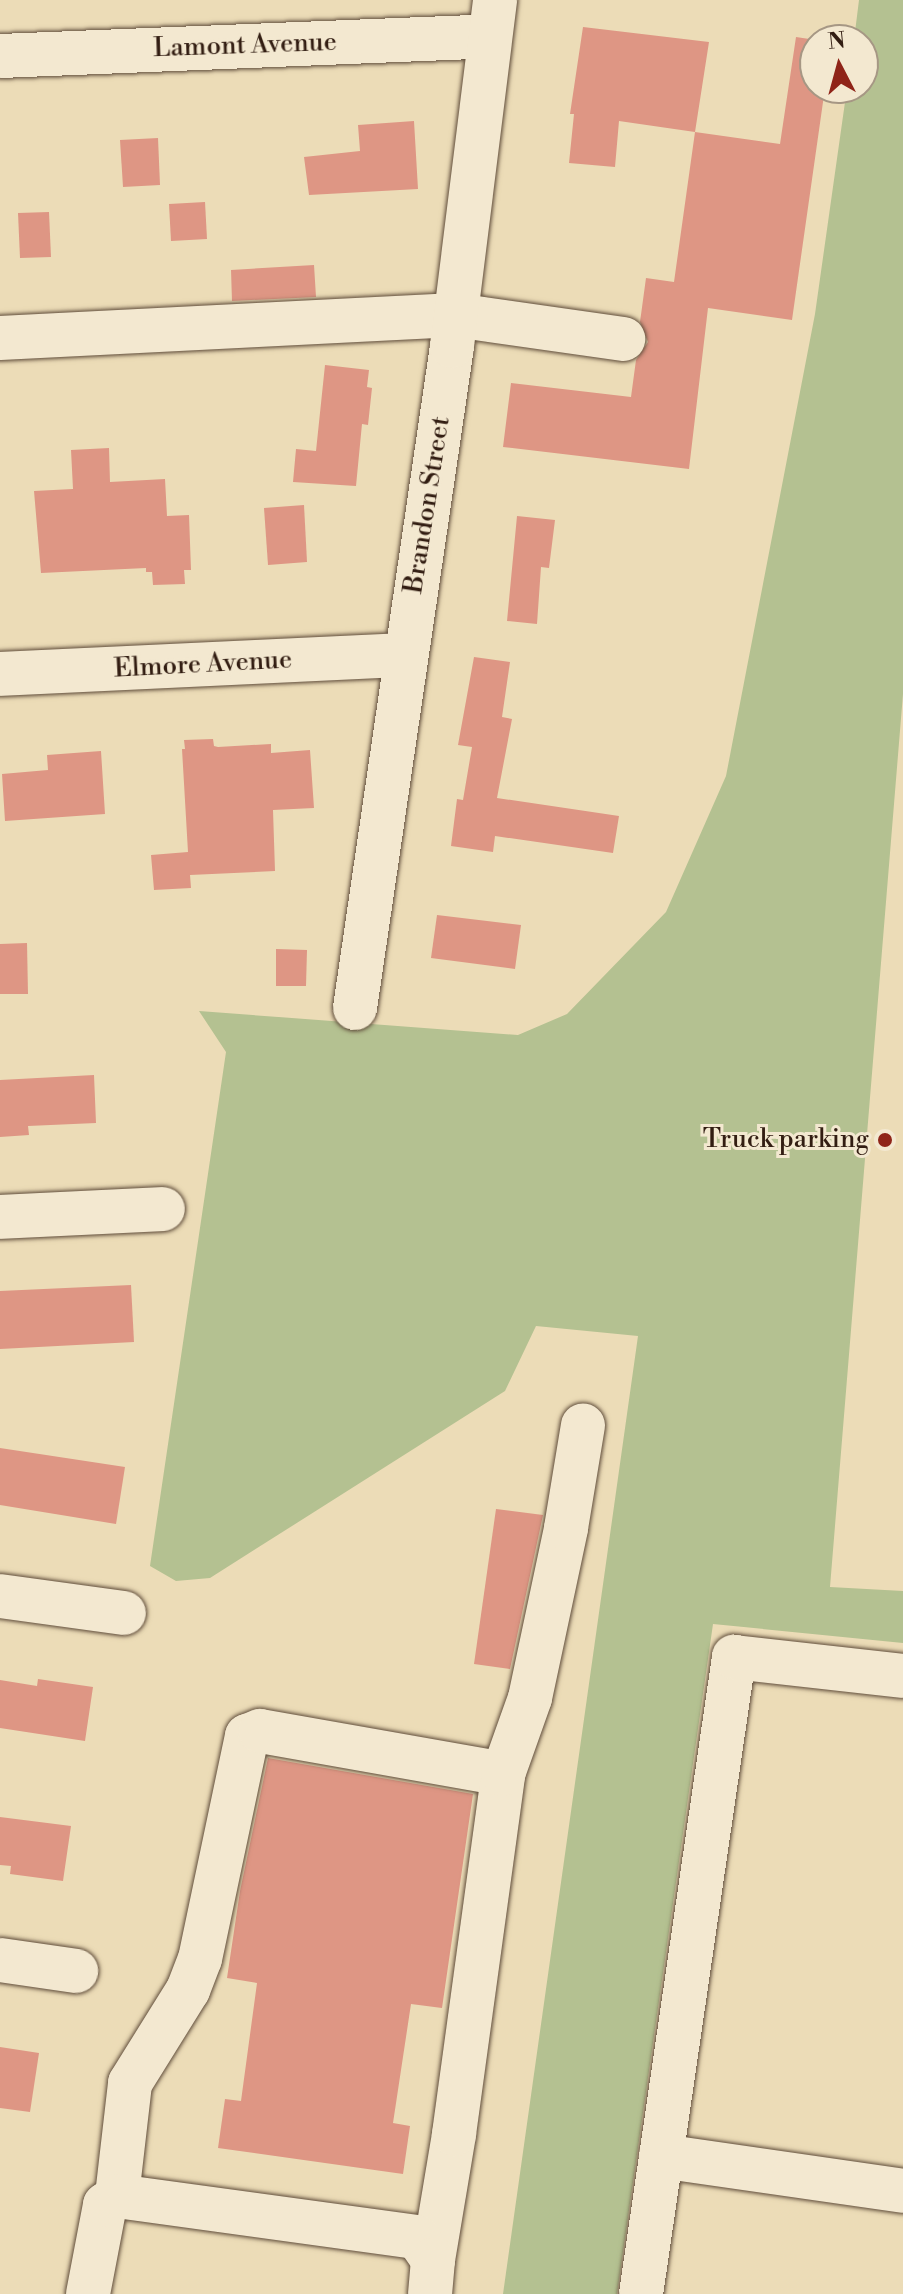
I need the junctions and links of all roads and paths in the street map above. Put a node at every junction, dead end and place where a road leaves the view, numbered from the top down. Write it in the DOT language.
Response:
graph roads {
  1 [pos="493,18"];
  2 [pos="0,56"];
  3 [pos="455,315"];
  4 [pos="0,338"];
  5 [pos="623,339"];
  6 [pos="405,655"];
  7 [pos="0,674"];
  8 [pos="355,1008"];
  9 [pos="163,1209"];
  10 [pos="0,1217"];
  11 [pos="583,1425"];
  12 [pos="0,1596"];
  13 [pos="124,1613"];
  14 [pos="903,1676"];
  15 [pos="503,1774"];
  16 [pos="0,1960"];
  17 [pos="76,1971"];
  18 [pos="661,2156"];
  19 [pos="903,2191"];
  20 [pos="117,2196"];
  21 [pos="431,2277"];
  22 [pos="88,2294"];
  23 [pos="641,2294"];
  1 -- 2 [label="street, Lamont Avenue"];
  1 -- 3 [label="street, Brandon Street"];
  3 -- 4 [label="street"];
  3 -- 5 [label="street"];
  3 -- 6 [label="street, Brandon Street"];
  6 -- 7 [label="street, Elmore Avenue"];
  6 -- 8 [label="street, Brandon Street"];
  9 -- 10 [label="street"];
  11 -- 15 [label="street"];
  12 -- 13 [label="street"];
  14 -- 18 [label="street"];
  15 -- 20 [label="street"];
  15 -- 21 [label="street"];
  16 -- 17 [label="street"];
  18 -- 19 [label="street"];
  18 -- 23 [label="street"];
  20 -- 21 [label="street"];
  20 -- 22 [label="street"];
}
